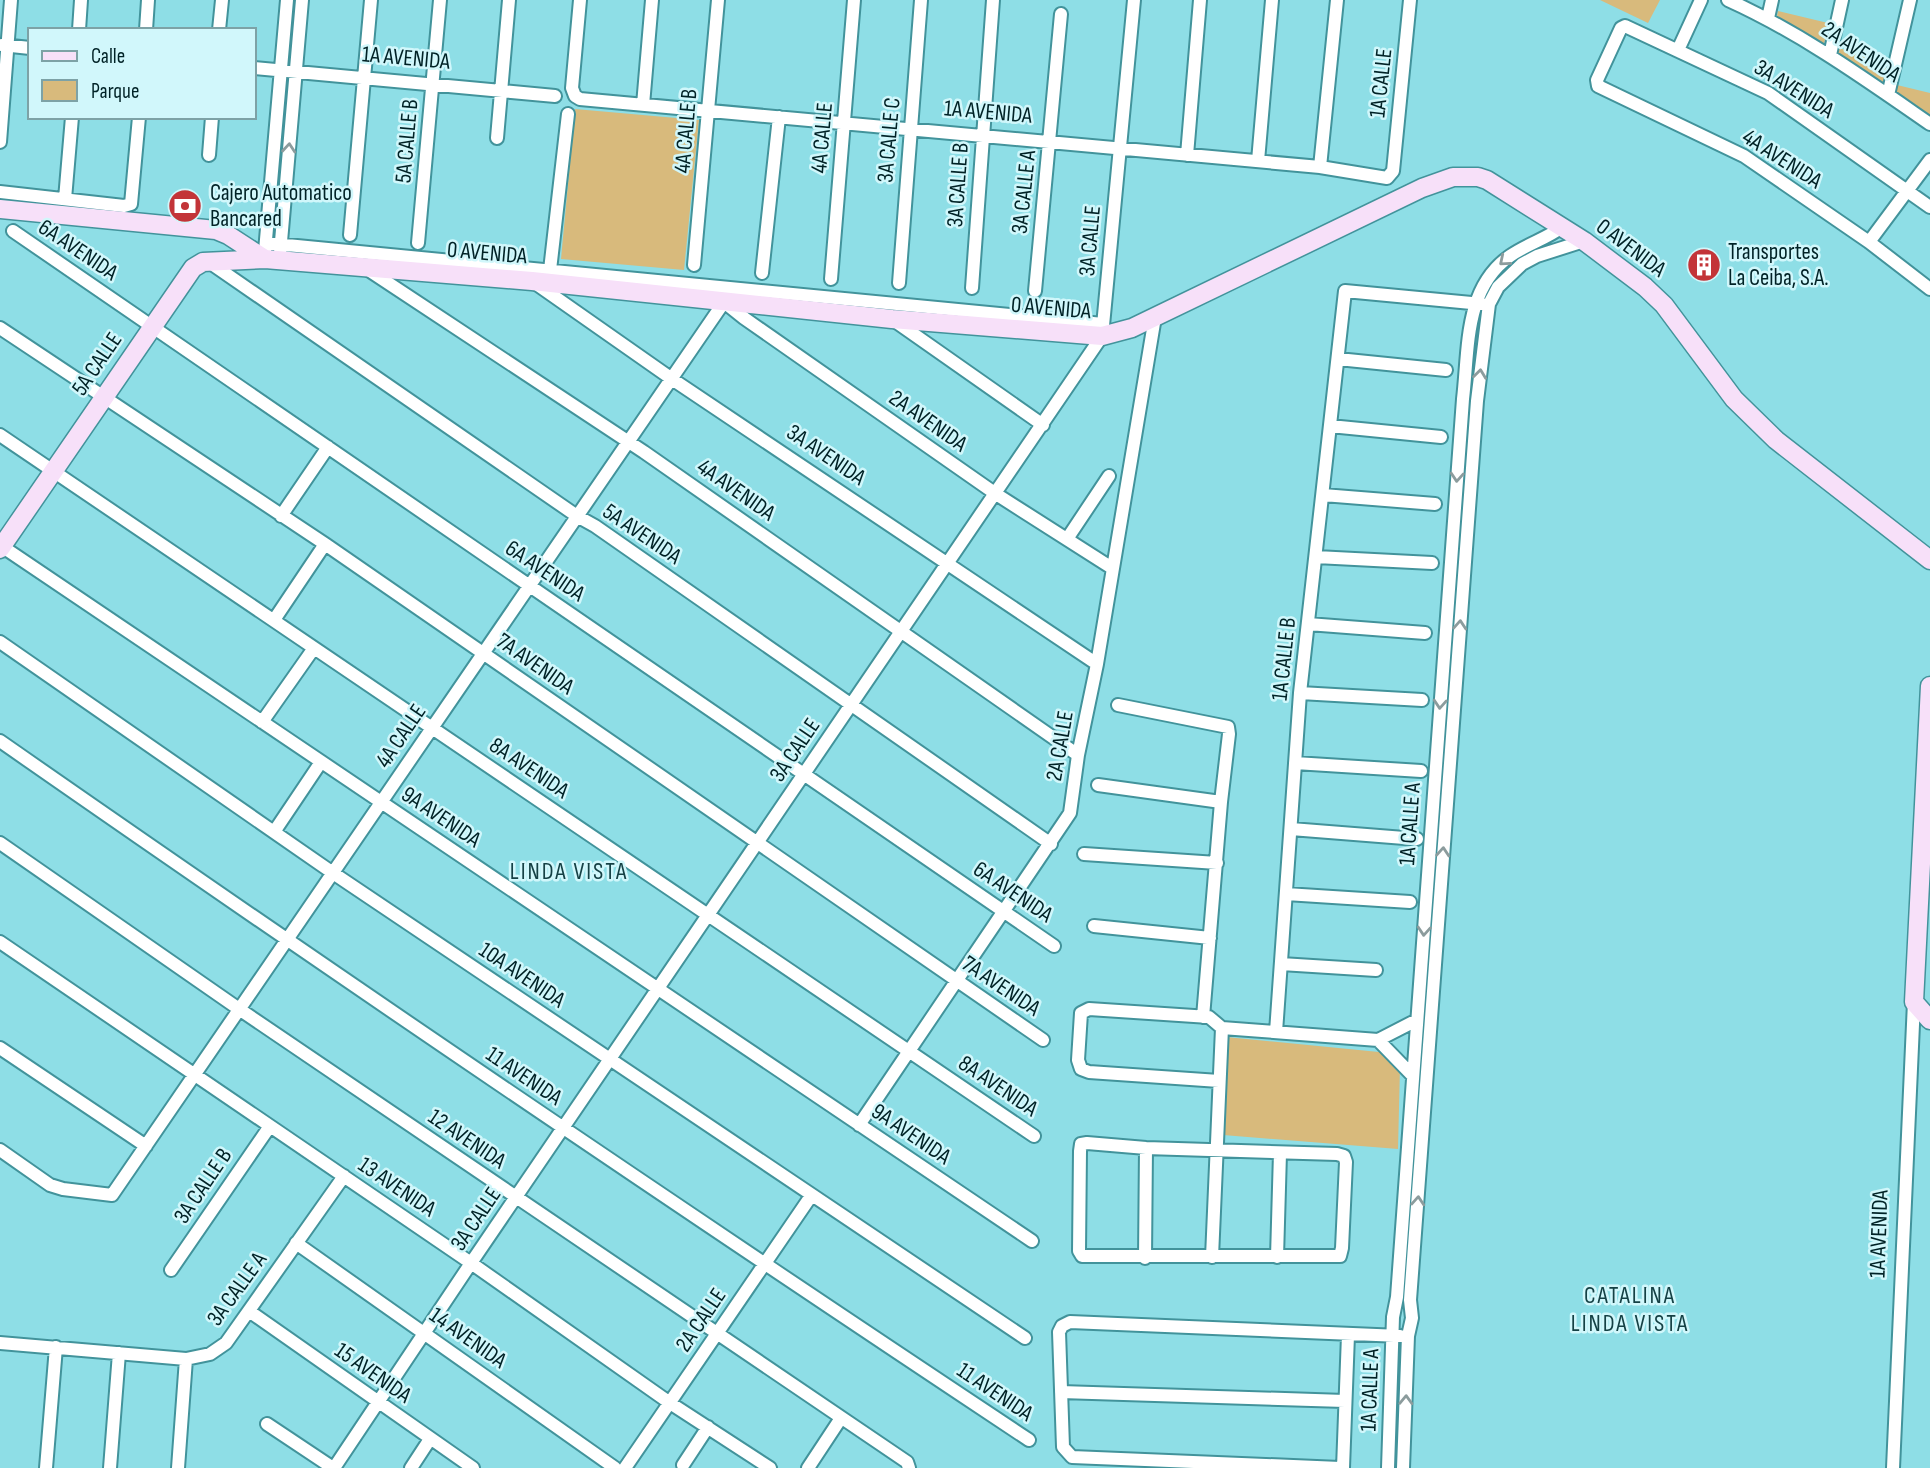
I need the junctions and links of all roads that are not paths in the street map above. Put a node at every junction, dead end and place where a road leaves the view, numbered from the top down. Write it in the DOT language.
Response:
graph roads {
  1 [pos="11,0"];
  2 [pos="81,0"];
  3 [pos="148,0"];
  4 [pos="222,0"];
  5 [pos="287,0"];
  6 [pos="302,0"];
  7 [pos="371,0"];
  8 [pos="440,0"];
  9 [pos="509,0"];
  10 [pos="580,0"];
  11 [pos="652,0"];
  12 [pos="718,0"];
  13 [pos="855,0"];
  14 [pos="921,0"];
  15 [pos="993,0"];
  16 [pos="1134,0"];
  17 [pos="1200,0"];
  18 [pos="1272,0"];
  19 [pos="1337,0"];
  20 [pos="1410,0"];
  21 [pos="1701,0"];
  22 [pos="1728,0"];
  23 [pos="1772,0"];
  24 [pos="1842,0"];
  25 [pos="1910,0"];
  26 [pos="1061,13"];
  27 [pos="1768,18"];
  28 [pos="79,28"];
  29 [pos="146,28"];
  30 [pos="219,28"];
  31 [pos="4,45"];
  32 [pos="28,48"];
  33 [pos="1678,50"];
  34 [pos="1830,55"];
  35 [pos="256,68"];
  36 [pos="281,71"];
  37 [pos="296,72"];
  38 [pos="364,78"];
  39 [pos="433,84"];
  40 [pos="1598,86"];
  41 [pos="501,91"];
  42 [pos="1888,95"];
  43 [pos="555,96"];
  44 [pos="643,105"];
  45 [pos="709,111"];
  46 [pos="568,114"];
  47 [pos="779,117"];
  48 [pos="72,119"];
  49 [pos="139,119"];
  50 [pos="212,119"];
  51 [pos="845,123"];
  52 [pos="1930,124"];
  53 [pos="911,130"];
  54 [pos="982,136"];
  55 [pos="497,138"];
  56 [pos="0,142"];
  57 [pos="1049,142"];
  58 [pos="1119,149"];
  59 [pos="209,155"];
  60 [pos="1186,155"];
  61 [pos="1930,160"];
  62 [pos="1258,161"];
  63 [pos="1320,167"];
  64 [pos="1393,170"];
  65 [pos="1908,190"];
  66 [pos="0,192"];
  67 [pos="65,199"];
  68 [pos="1930,207"];
  69 [pos="0,209"];
  70 [pos="1562,227"];
  71 [pos="13,231"];
  72 [pos="350,235"];
  73 [pos="1584,241"];
  74 [pos="1869,242"];
  75 [pos="418,243"];
  76 [pos="273,252"];
  77 [pos="209,261"];
  78 [pos="694,265"];
  79 [pos="364,267"];
  80 [pos="550,270"];
  81 [pos="762,273"];
  82 [pos="831,279"];
  83 [pos="532,281"];
  84 [pos="899,283"];
  85 [pos="972,288"];
  86 [pos="1930,289"];
  87 [pos="1035,291"];
  88 [pos="724,302"];
  89 [pos="1474,303"];
  90 [pos="1489,304"];
  91 [pos="1155,317"];
  92 [pos="892,319"];
  93 [pos="152,327"];
  94 [pos="0,328"];
  95 [pos="1102,330"];
  96 [pos="1338,359"];
  97 [pos="1446,370"];
  98 [pos="671,379"];
  99 [pos="103,398"];
  100 [pos="1462,399"];
  101 [pos="1477,401"];
  102 [pos="1043,425"];
  103 [pos="1330,426"];
  104 [pos="0,435"];
  105 [pos="1441,437"];
  106 [pos="627,442"];
  107 [pos="328,447"];
  108 [pos="53,471"];
  109 [pos="1108,476"];
  110 [pos="996,494"];
  111 [pos="1323,495"];
  112 [pos="1435,504"];
  113 [pos="281,516"];
  114 [pos="577,516"];
  115 [pos="1067,539"];
  116 [pos="325,544"];
  117 [pos="1,547"];
  118 [pos="1316,557"];
  119 [pos="1930,560"];
  120 [pos="948,563"];
  121 [pos="1432,563"];
  122 [pos="1112,568"];
  123 [pos="529,586"];
  124 [pos="274,620"];
  125 [pos="1308,624"];
  126 [pos="902,631"];
  127 [pos="1425,633"];
  128 [pos="0,642"];
  129 [pos="314,648"];
  130 [pos="483,654"];
  131 [pos="1097,664"];
  132 [pos="1930,686"];
  133 [pos="1300,693"];
  134 [pos="1422,700"];
  135 [pos="1118,705"];
  136 [pos="851,706"];
  137 [pos="262,722"];
  138 [pos="432,728"];
  139 [pos="0,741"];
  140 [pos="1078,755"];
  141 [pos="321,762"];
  142 [pos="1295,763"];
  143 [pos="1421,771"];
  144 [pos="804,774"];
  145 [pos="1098,785"];
  146 [pos="381,802"];
  147 [pos="1221,802"];
  148 [pos="1291,830"];
  149 [pos="274,832"];
  150 [pos="1417,839"];
  151 [pos="0,843"];
  152 [pos="757,844"];
  153 [pos="1051,844"];
  154 [pos="1084,854"];
  155 [pos="1217,863"];
  156 [pos="332,873"];
  157 [pos="1286,894"];
  158 [pos="1410,902"];
  159 [pos="1005,912"];
  160 [pos="708,915"];
  161 [pos="1094,926"];
  162 [pos="1210,938"];
  163 [pos="286,940"];
  164 [pos="0,942"];
  165 [pos="1054,946"];
  166 [pos="1281,964"];
  167 [pos="1376,970"];
  168 [pos="957,981"];
  169 [pos="658,989"];
  170 [pos="1914,1003"];
  171 [pos="239,1009"];
  172 [pos="1203,1017"];
  173 [pos="1417,1020"];
  174 [pos="1930,1020"];
  175 [pos="1222,1027"];
  176 [pos="1276,1032"];
  177 [pos="1043,1040"];
  178 [pos="1378,1040"];
  179 [pos="0,1048"];
  180 [pos="909,1051"];
  181 [pos="610,1060"];
  182 [pos="194,1075"];
  183 [pos="1413,1076"];
  184 [pos="1219,1081"];
  185 [pos="859,1125"];
  186 [pos="270,1126"];
  187 [pos="563,1128"];
  188 [pos="1034,1136"];
  189 [pos="146,1146"];
  190 [pos="1146,1148"];
  191 [pos="0,1150"];
  192 [pos="1215,1150"];
  193 [pos="1280,1153"];
  194 [pos="344,1176"];
  195 [pos="811,1196"];
  196 [pos="516,1197"];
  197 [pos="1402,1231"];
  198 [pos="1415,1233"];
  199 [pos="1032,1241"];
  200 [pos="296,1243"];
  201 [pos="1212,1257"];
  202 [pos="1277,1257"];
  203 [pos="1145,1258"];
  204 [pos="471,1263"];
  205 [pos="764,1264"];
  206 [pos="171,1270"];
  207 [pos="249,1311"];
  208 [pos="425,1333"];
  209 [pos="717,1334"];
  210 [pos="1348,1335"];
  211 [pos="1393,1336"];
  212 [pos="1408,1336"];
  213 [pos="1025,1338"];
  214 [pos="0,1343"];
  215 [pos="56,1347"];
  216 [pos="119,1353"];
  217 [pos="186,1359"];
  218 [pos="1061,1392"];
  219 [pos="1345,1401"];
  220 [pos="378,1402"];
  221 [pos="670,1403"];
  222 [pos="841,1418"];
  223 [pos="267,1424"];
  224 [pos="708,1427"];
  225 [pos="430,1439"];
  226 [pos="1029,1440"];
  227 [pos="683,1465"];
  228 [pos="46,1468"];
  229 [pos="110,1468"];
  230 [pos="178,1468"];
  231 [pos="334,1468"];
  232 [pos="411,1468"];
  233 [pos="473,1468"];
  234 [pos="615,1468"];
  235 [pos="625,1468"];
  236 [pos="770,1468"];
  237 [pos="808,1468"];
  238 [pos="909,1468"];
  239 [pos="1341,1468"];
  240 [pos="1388,1468"];
  241 [pos="1404,1468"];
  242 [pos="1893,1468"];
  1 -- 31 [label="street"];
  2 -- 28 [label="street"];
  3 -- 29 [label="street"];
  4 -- 30 [label="street"];
  5 -- 36 [label="street"];
  6 -- 37 [label="street"];
  7 -- 38 [label="street"];
  8 -- 39 [label="street, 5A CALLE B"];
  9 -- 41 [label="street"];
  10 -- 44 [label="street, 1A AVENIDA"];
  11 -- 44 [label="street"];
  12 -- 45 [label="street, 4A CALLE B"];
  13 -- 51 [label="street, 4A CALLE"];
  14 -- 53 [label="street, 3A CALLE C"];
  15 -- 54 [label="street, 3A CALLE B"];
  16 -- 58 [label="street, 3A CALLE"];
  17 -- 60 [label="street"];
  18 -- 62 [label="street"];
  19 -- 63 [label="street"];
  20 -- 64 [label="street, 1A CALLE"];
  21 -- 33 [label="street"];
  22 -- 27 [label="street, 2A AVENIDA"];
  23 -- 27 [label="street"];
  24 -- 34 [label="street"];
  25 -- 42 [label="street"];
  26 -- 57 [label="street, 3A CALLE A"];
  27 -- 34 [label="street, 2A AVENIDA"];
  31 -- 32 [label="street"];
  31 -- 56 [label="street"];
  33 -- 40 [label="street, 3A AVENIDA"];
  33 -- 65 [label="street, 3A AVENIDA"];
  34 -- 42 [label="street, 2A AVENIDA"];
  35 -- 36 [label="street, 1A AVENIDA"];
  36 -- 37 [label="street, 1A AVENIDA"];
  36 -- 76 [label="street"];
  37 -- 38 [label="street, 1A AVENIDA"];
  76 -- 37 [label="street, one-way"];
  38 -- 39 [label="street, 1A AVENIDA"];
  38 -- 72 [label="street"];
  39 -- 41 [label="street, 1A AVENIDA"];
  39 -- 75 [label="street, 5A CALLE B"];
  40 -- 74 [label="street, 4A AVENIDA"];
  41 -- 43 [label="street, 1A AVENIDA"];
  41 -- 55 [label="street"];
  42 -- 52 [label="street, 2A AVENIDA"];
  44 -- 45 [label="street, 1A AVENIDA"];
  45 -- 47 [label="street, 1A AVENIDA"];
  45 -- 78 [label="street, 4A CALLE B"];
  46 -- 80 [label="street"];
  47 -- 51 [label="street, 1A AVENIDA"];
  47 -- 81 [label="street"];
  48 -- 67 [label="street"];
  49 -- 67 [label="street"];
  50 -- 59 [label="street"];
  51 -- 53 [label="street, 1A AVENIDA"];
  51 -- 82 [label="street, 4A CALLE"];
  53 -- 54 [label="street, 1A AVENIDA"];
  53 -- 84 [label="street, 3A CALLE C"];
  54 -- 57 [label="street, 1A AVENIDA"];
  54 -- 85 [label="street, 3A CALLE B"];
  57 -- 58 [label="street, 1A AVENIDA"];
  57 -- 87 [label="street, 3A CALLE A"];
  58 -- 60 [label="street, 1A AVENIDA"];
  58 -- 95 [label="street, 3A CALLE"];
  60 -- 62 [label="street, 1A AVENIDA"];
  61 -- 65 [label="street"];
  62 -- 63 [label="street, 1A AVENIDA"];
  63 -- 64 [label="street, 1A AVENIDA"];
  65 -- 68 [label="street, 3A AVENIDA"];
  65 -- 74 [label="street"];
  66 -- 67 [label="street"];
  69 -- 76 [label="street, 0 AVENIDA"];
  70 -- 73 [label="street, 0 AVENIDA"];
  70 -- 89 [label="street, 1A CALLE A, one-way"];
  70 -- 91 [label="street, 0 AVENIDA"];
  71 -- 93 [label="street, 6A AVENIDA"];
  73 -- 90 [label="street, 1A CALLE A"];
  73 -- 119 [label="street, 0 AVENIDA"];
  74 -- 86 [label="street, 4A AVENIDA"];
  76 -- 77 [label="street"];
  76 -- 79 [label="street, 0 AVENIDA"];
  76 -- 80 [label="street, 0 AVENIDA"];
  77 -- 93 [label="street, 5A CALLE"];
  77 -- 114 [label="street, 5A AVENIDA"];
  79 -- 83 [label="street, 0 AVENIDA"];
  79 -- 106 [label="street, 4A AVENIDA"];
  80 -- 95 [label="street, 0 AVENIDA"];
  83 -- 88 [label="street, 0 AVENIDA"];
  83 -- 98 [label="street, 3A AVENIDA"];
  88 -- 92 [label="street, 0 AVENIDA"];
  88 -- 98 [label="street, 4A CALLE"];
  88 -- 110 [label="street, 2A AVENIDA"];
  89 -- 90 [label="street"];
  89 -- 96 [label="street, 1A CALLE B"];
  89 -- 100 [label="street, 1A CALLE A"];
  101 -- 90 [label="street, 1A CALLE A, one-way"];
  91 -- 95 [label="street, 0 AVENIDA"];
  91 -- 122 [label="street, 2A CALLE"];
  92 -- 95 [label="street, 0 AVENIDA"];
  92 -- 102 [label="street"];
  93 -- 99 [label="street, 5A CALLE"];
  93 -- 107 [label="street, 6A AVENIDA"];
  94 -- 99 [label="street, 7A AVENIDA"];
  95 -- 102 [label="street, 3A CALLE"];
  96 -- 97 [label="street"];
  96 -- 103 [label="street, 1A CALLE B"];
  98 -- 106 [label="street, 4A CALLE"];
  98 -- 120 [label="street, 3A AVENIDA"];
  99 -- 108 [label="street, 5A CALLE"];
  99 -- 113 [label="street, 7A AVENIDA"];
  100 -- 101 [label="street"];
  100 -- 173 [label="street, 1A CALLE A, one-way"];
  198 -- 101 [label="street, 1A CALLE A, one-way"];
  102 -- 110 [label="street, 3A CALLE"];
  103 -- 105 [label="street"];
  103 -- 111 [label="street, 1A CALLE B"];
  104 -- 108 [label="street, 8A AVENIDA"];
  106 -- 114 [label="street, 4A CALLE"];
  106 -- 126 [label="street, 4A AVENIDA"];
  107 -- 113 [label="street"];
  107 -- 123 [label="street, 6A AVENIDA"];
  108 -- 117 [label="street, 5A CALLE"];
  108 -- 124 [label="street, 8A AVENIDA"];
  109 -- 115 [label="street"];
  110 -- 115 [label="street, 2A AVENIDA"];
  110 -- 120 [label="street, 3A CALLE"];
  111 -- 112 [label="street"];
  111 -- 118 [label="street, 1A CALLE B"];
  113 -- 116 [label="street, 7A AVENIDA"];
  114 -- 123 [label="street, 4A CALLE"];
  114 -- 136 [label="street, 5A AVENIDA"];
  115 -- 122 [label="street, 2A AVENIDA"];
  116 -- 124 [label="street"];
  116 -- 130 [label="street, 7A AVENIDA"];
  117 -- 137 [label="street, 9A AVENIDA"];
  118 -- 121 [label="street"];
  118 -- 125 [label="street, 1A CALLE B"];
  120 -- 126 [label="street, 3A CALLE"];
  120 -- 131 [label="street, 3A AVENIDA"];
  122 -- 131 [label="street, 2A CALLE"];
  123 -- 130 [label="street, 4A CALLE"];
  123 -- 144 [label="street, 6A AVENIDA"];
  124 -- 129 [label="street, 8A AVENIDA"];
  125 -- 127 [label="street"];
  125 -- 133 [label="street, 1A CALLE B"];
  126 -- 136 [label="street, 3A CALLE"];
  126 -- 140 [label="street, 4A AVENIDA"];
  128 -- 149 [label="street, 10A AVENIDA"];
  129 -- 137 [label="street"];
  129 -- 138 [label="street, 8A AVENIDA"];
  130 -- 138 [label="street, 4A CALLE"];
  130 -- 152 [label="street, 7A AVENIDA"];
  131 -- 140 [label="street, 2A CALLE"];
  132 -- 170 [label="street, 1A AVENIDA"];
  133 -- 134 [label="street"];
  133 -- 142 [label="street, 1A CALLE B"];
  135 -- 147 [label="street"];
  136 -- 144 [label="street, 3A CALLE"];
  136 -- 153 [label="street, 5A AVENIDA"];
  137 -- 141 [label="street, 9A AVENIDA"];
  138 -- 146 [label="street, 4A CALLE"];
  138 -- 160 [label="street, 8A AVENIDA"];
  139 -- 163 [label="street, 11 AVENIDA"];
  140 -- 153 [label="street, 2A CALLE"];
  141 -- 146 [label="street, 9A AVENIDA"];
  141 -- 149 [label="street"];
  142 -- 143 [label="street"];
  142 -- 148 [label="street, 1A CALLE B"];
  144 -- 152 [label="street, 3A CALLE"];
  144 -- 159 [label="street, 6A AVENIDA"];
  145 -- 147 [label="street"];
  146 -- 156 [label="street, 4A CALLE"];
  146 -- 169 [label="street, 9A AVENIDA"];
  147 -- 155 [label="street"];
  148 -- 150 [label="street"];
  148 -- 157 [label="street, 1A CALLE B"];
  149 -- 156 [label="street, 10A AVENIDA"];
  151 -- 171 [label="street, 12 AVENIDA"];
  152 -- 160 [label="street, 3A CALLE"];
  152 -- 168 [label="street, 7A AVENIDA"];
  153 -- 159 [label="street, 2A CALLE"];
  154 -- 155 [label="street"];
  155 -- 162 [label="street"];
  156 -- 163 [label="street, 4A CALLE"];
  156 -- 181 [label="street, 10A AVENIDA"];
  157 -- 158 [label="street"];
  157 -- 166 [label="street, 1A CALLE B"];
  159 -- 165 [label="street, 6A AVENIDA"];
  159 -- 168 [label="street, 2A CALLE"];
  160 -- 169 [label="street, 3A CALLE"];
  160 -- 180 [label="street, 8A AVENIDA"];
  161 -- 162 [label="street"];
  162 -- 172 [label="street"];
  163 -- 171 [label="street, 4A CALLE"];
  163 -- 187 [label="street, 11 AVENIDA"];
  164 -- 182 [label="street, 13 AVENIDA"];
  166 -- 167 [label="street"];
  166 -- 176 [label="street, 1A CALLE B"];
  168 -- 177 [label="street, 7A AVENIDA"];
  168 -- 180 [label="street, 2A CALLE"];
  169 -- 181 [label="street, 3A CALLE"];
  169 -- 185 [label="street, 9A AVENIDA"];
  170 -- 174 [label="street"];
  170 -- 242 [label="street, 1A AVENIDA"];
  171 -- 182 [label="street, 4A CALLE"];
  171 -- 196 [label="street, 12 AVENIDA"];
  172 -- 175 [label="street"];
  172 -- 184 [label="street"];
  173 -- 178 [label="street"];
  173 -- 183 [label="street, 1A CALLE A"];
  175 -- 176 [label="street"];
  175 -- 184 [label="street"];
  176 -- 178 [label="street"];
  178 -- 183 [label="street"];
  179 -- 189 [label="street"];
  180 -- 185 [label="street, 2A CALLE"];
  180 -- 188 [label="street, 8A AVENIDA"];
  181 -- 187 [label="street, 3A CALLE"];
  181 -- 195 [label="street, 10A AVENIDA"];
  182 -- 186 [label="street, 13 AVENIDA"];
  182 -- 189 [label="street, 4A CALLE"];
  183 -- 197 [label="street, 1A CALLE A"];
  184 -- 192 [label="street"];
  185 -- 199 [label="street, 9A AVENIDA"];
  186 -- 194 [label="street, 13 AVENIDA"];
  186 -- 206 [label="street, 3A CALLE B"];
  187 -- 196 [label="street, 3A CALLE"];
  187 -- 205 [label="street, 11 AVENIDA"];
  189 -- 191 [label="street, 4A CALLE"];
  190 -- 192 [label="street"];
  190 -- 203 [label="street"];
  190 -- 203 [label="street"];
  192 -- 193 [label="street"];
  192 -- 201 [label="street"];
  193 -- 202 [label="street"];
  193 -- 202 [label="street"];
  194 -- 200 [label="street, 3A CALLE A"];
  194 -- 204 [label="street, 13 AVENIDA"];
  195 -- 205 [label="street, 2A CALLE"];
  195 -- 213 [label="street, 10A AVENIDA"];
  196 -- 204 [label="street, 3A CALLE"];
  196 -- 209 [label="street, 12 AVENIDA"];
  197 -- 198 [label="street"];
  197 -- 211 [label="street, 1A CALLE A"];
  198 -- 212 [label="street, 1A CALLE A"];
  200 -- 207 [label="street, 3A CALLE A"];
  200 -- 208 [label="street, 14 AVENIDA"];
  201 -- 202 [label="street"];
  201 -- 203 [label="street"];
  204 -- 208 [label="street, 3A CALLE"];
  204 -- 221 [label="street, 13 AVENIDA"];
  205 -- 209 [label="street, 2A CALLE"];
  205 -- 226 [label="street, 11 AVENIDA"];
  207 -- 217 [label="street, 3A CALLE A"];
  207 -- 220 [label="street, 15 AVENIDA"];
  208 -- 220 [label="street, 3A CALLE"];
  208 -- 234 [label="street, 14 AVENIDA"];
  209 -- 221 [label="street, 2A CALLE"];
  209 -- 222 [label="street, 12 AVENIDA"];
  210 -- 211 [label="street"];
  210 -- 218 [label="street"];
  210 -- 219 [label="street"];
  211 -- 212 [label="street"];
  211 -- 240 [label="street, 1A CALLE A"];
  241 -- 212 [label="street, 1A CALLE A, one-way"];
  214 -- 215 [label="street, 3A CALLE A"];
  215 -- 216 [label="street, 3A CALLE A"];
  215 -- 228 [label="street"];
  216 -- 217 [label="street, 3A CALLE A"];
  216 -- 229 [label="street"];
  217 -- 230 [label="street"];
  218 -- 219 [label="street"];
  218 -- 239 [label="street"];
  219 -- 239 [label="street"];
  220 -- 225 [label="street, 15 AVENIDA"];
  220 -- 231 [label="street, 3A CALLE"];
  221 -- 224 [label="street, 13 AVENIDA"];
  221 -- 235 [label="street, 2A CALLE"];
  222 -- 237 [label="street"];
  222 -- 238 [label="street, 12 AVENIDA"];
  223 -- 231 [label="street"];
  224 -- 227 [label="street"];
  224 -- 236 [label="street, 13 AVENIDA"];
  225 -- 232 [label="street"];
  225 -- 233 [label="street, 15 AVENIDA"];
}
